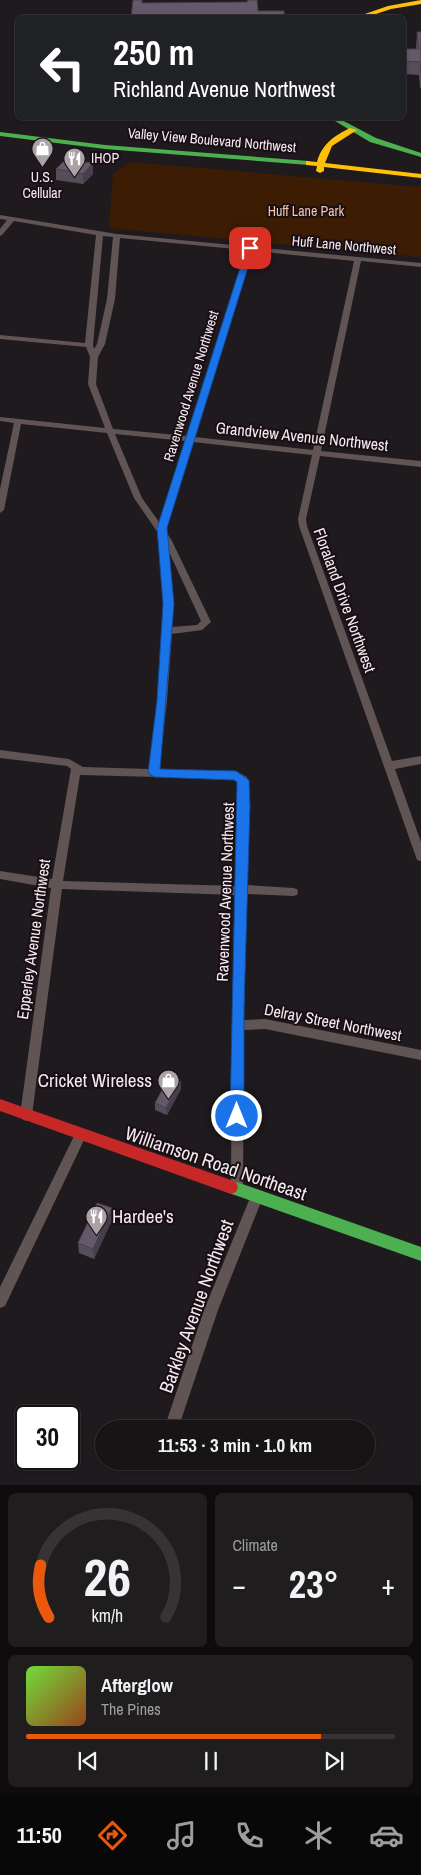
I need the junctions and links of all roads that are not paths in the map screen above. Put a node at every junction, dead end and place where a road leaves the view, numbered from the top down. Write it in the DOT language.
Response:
graph roads {
  1 [pos="421,2"];
  2 [pos="365,15"];
  3 [pos="338,120"];
  4 [pos="356,131"];
  5 [pos="0,137"];
  6 [pos="338,139"];
  7 [pos="373,140"];
  8 [pos="37,142"];
  9 [pos="421,155"];
  10 [pos="322,167"];
  11 [pos="421,176"];
  12 [pos="421,182"];
  13 [pos="0,217"];
  14 [pos="12,219"];
  15 [pos="0,234"];
  16 [pos="100,234"];
  17 [pos="117,236"];
  18 [pos="250,248"];
  19 [pos="358,259"];
  20 [pos="421,264"];
  21 [pos="0,337"];
  22 [pos="89,345"];
  23 [pos="94,357"];
  24 [pos="0,419"];
  25 [pos="18,421"];
  26 [pos="109,430"];
  27 [pos="191,439"];
  28 [pos="316,453"];
  29 [pos="421,464"];
  30 [pos="0,510"];
  31 [pos="162,532"];
  32 [pos="168,631"];
  33 [pos="0,754"];
  34 [pos="421,760"];
  35 [pos="388,766"];
  36 [pos="76,768"];
  37 [pos="154,773"];
  38 [pos="421,857"];
  39 [pos="0,875"];
  40 [pos="58,884"];
  41 [pos="241,890"];
  42 [pos="293,892"];
  43 [pos="238,1025"];
  44 [pos="421,1055"];
  45 [pos="0,1106"];
  46 [pos="26,1115"];
  47 [pos="81,1134"];
  48 [pos="237,1189"];
  49 [pos="257,1197"];
  50 [pos="421,1254"];
  51 [pos="0,1301"];
  52 [pos="174,1420"];
  1 -- 2 [label="main road"];
  3 -- 4 [label="main road"];
  3 -- 6 [label="main road"];
  4 -- 6 [label="main road"];
  4 -- 7 [label="main road"];
  5 -- 8 [label="main road, Valley View Boulevard Northwest"];
  6 -- 7 [label="main road"];
  6 -- 10 [label="main road"];
  7 -- 9 [label="main road"];
  8 -- 10 [label="main road, Valley View Boulevard Northwest"];
  8 -- 10 [label="main road, Valley View Boulevard Northwest"];
  10 -- 11 [label="main road, Valley View Boulevard Northwest"];
  10 -- 12 [label="main road, Valley View Boulevard Northwest"];
  13 -- 14 [label="street, Huff Lane Northwest"];
  14 -- 15 [label="street"];
  14 -- 16 [label="street, Huff Lane Northwest"];
  16 -- 17 [label="street, Huff Lane Northwest"];
  16 -- 22 [label="street"];
  17 -- 18 [label="street, Huff Lane Northwest"];
  17 -- 23 [label="street"];
  18 -- 19 [label="street, Huff Lane Northwest"];
  18 -- 27 [label="street, Ravenwood Avenue Northwest"];
  19 -- 20 [label="street, Huff Lane Northwest"];
  19 -- 28 [label="street, Floraland Drive Northwest"];
  21 -- 22 [label="street"];
  22 -- 23 [label="street"];
  23 -- 26 [label="street"];
  24 -- 25 [label="street, Grandview Avenue Northwest"];
  25 -- 26 [label="street, Grandview Avenue Northwest"];
  25 -- 30 [label="street"];
  26 -- 27 [label="street, Grandview Avenue Northwest"];
  26 -- 31 [label="street"];
  27 -- 28 [label="street, Grandview Avenue Northwest"];
  27 -- 31 [label="street, Ravenwood Avenue Northwest"];
  28 -- 29 [label="street, Grandview Avenue Northwest"];
  28 -- 35 [label="street, Floraland Drive Northwest"];
  31 -- 32 [label="street"];
  31 -- 32 [label="street"];
  32 -- 37 [label="street"];
  33 -- 36 [label="street"];
  34 -- 35 [label="street"];
  35 -- 38 [label="street, Floraland Drive Northwest"];
  36 -- 37 [label="street"];
  36 -- 40 [label="street, Epperley Avenue Northwest"];
  37 -- 41 [label="street, Ravenwood Avenue Northwest"];
  39 -- 40 [label="street"];
  40 -- 41 [label="street"];
  40 -- 46 [label="street, Epperley Avenue Northwest"];
  41 -- 42 [label="street"];
  41 -- 43 [label="street, Ravenwood Avenue Northwest"];
  43 -- 44 [label="street, Delray Street Northwest"];
  43 -- 48 [label="street, Ravenwood Avenue Northwest"];
  45 -- 46 [label="main road, Williamson Road Northeast"];
  46 -- 47 [label="main road, Williamson Road Northeast"];
  47 -- 48 [label="main road, Williamson Road Northeast"];
  47 -- 51 [label="street"];
  48 -- 49 [label="main road, Williamson Road Northeast"];
  49 -- 50 [label="main road, Williamson Road Northeast"];
  49 -- 52 [label="street, Barkley Avenue Northwest"];
}
